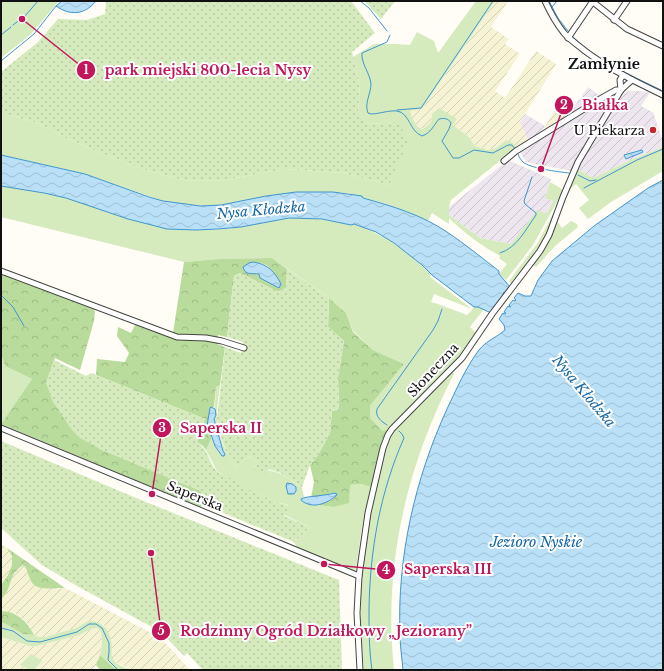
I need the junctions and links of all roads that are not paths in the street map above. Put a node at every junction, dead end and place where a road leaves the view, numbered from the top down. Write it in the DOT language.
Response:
graph roads {
  1 [pos="545,1"];
  2 [pos="627,1"];
  3 [pos="593,2"];
  4 [pos="614,20"];
  5 [pos="568,38"];
  6 [pos="663,46"];
  7 [pos="623,75"];
  8 [pos="632,80"];
  9 [pos="621,90"];
  10 [pos="663,95"];
  11 [pos="504,161"];
  12 [pos="1,270"];
  13 [pos="244,348"];
  14 [pos="1,428"];
  15 [pos="359,576"];
  16 [pos="360,670"];
  1 -- 5 [label="street"];
  2 -- 4 [label="street"];
  3 -- 4 [label="street"];
  3 -- 5 [label="street"];
  4 -- 6 [label="street"];
  5 -- 7 [label="street"];
  7 -- 8 [label="street"];
  7 -- 9 [label="street, Słoneczna"];
  8 -- 9 [label="street, Słoneczna"];
  8 -- 10 [label="street"];
  9 -- 11 [label="street"];
  9 -- 15 [label="street, Słoneczna"];
  12 -- 13 [label="street"];
  14 -- 15 [label="street, Saperska"];
  15 -- 16 [label="street, Słoneczna"];
}
